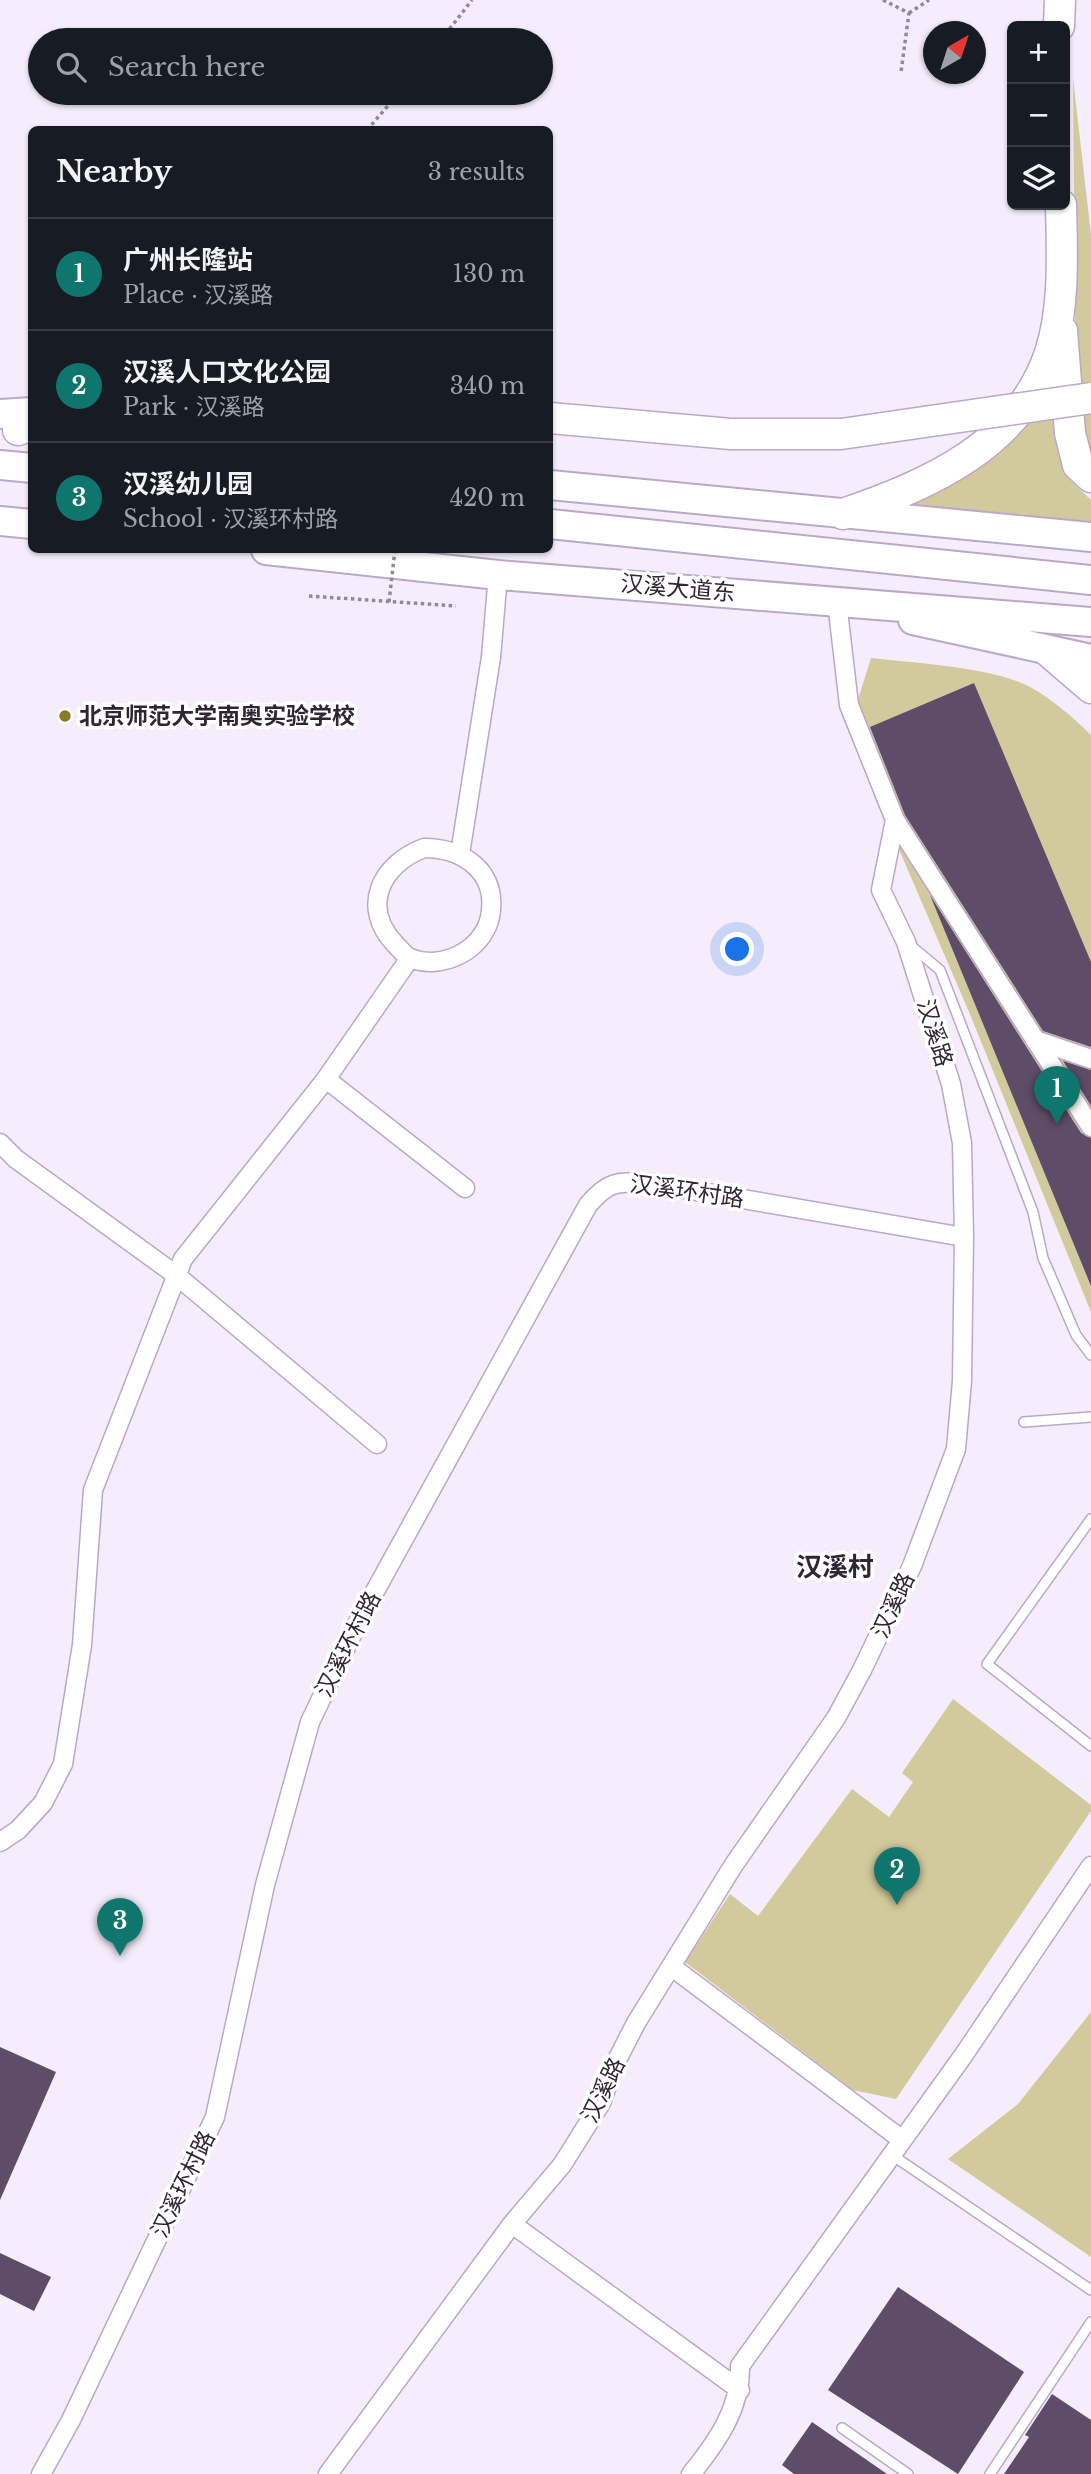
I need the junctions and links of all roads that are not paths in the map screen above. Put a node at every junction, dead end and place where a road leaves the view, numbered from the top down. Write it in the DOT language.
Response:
graph roads {
  1 [pos="1060,0"];
  2 [pos="1059,21"];
  3 [pos="1061,210"];
  4 [pos="1060,296"];
  5 [pos="1091,398"];
  6 [pos="553,418"];
  7 [pos="0,465"];
  8 [pos="28,468"];
  9 [pos="1091,477"];
  10 [pos="553,485"];
  11 [pos="843,514"];
  12 [pos="0,521"];
  13 [pos="28,524"];
  14 [pos="553,524"];
  15 [pos="1091,537"];
  16 [pos="0,541"];
  17 [pos="28,541"];
  18 [pos="294,553"];
  19 [pos="498,575"];
  20 [pos="1039,575"];
  21 [pos="1091,575"];
  22 [pos="1091,580"];
  23 [pos="837,602"];
  24 [pos="1091,622"];
  25 [pos="1048,651"];
  26 [pos="1091,659"];
  27 [pos="1091,688"];
  28 [pos="895,820"];
  29 [pos="460,854"];
  30 [pos="906,942"];
  31 [pos="410,958"];
  32 [pos="1035,1040"];
  33 [pos="1091,1059"];
  34 [pos="326,1079"];
  35 [pos="1091,1127"];
  36 [pos="0,1143"];
  37 [pos="465,1188"];
  38 [pos="964,1237"];
  39 [pos="176,1275"];
  40 [pos="1091,1355"];
  41 [pos="1091,1418"];
  42 [pos="1024,1422"];
  43 [pos="377,1444"];
  44 [pos="1091,1519"];
  45 [pos="1087,1532"];
  46 [pos="1091,1746"];
  47 [pos="0,1842"];
  48 [pos="1091,1866"];
  49 [pos="672,1967"];
  50 [pos="895,2146"];
  51 [pos="512,2224"];
  52 [pos="1091,2290"];
  53 [pos="1091,2322"];
  54 [pos="740,2390"];
  55 [pos="842,2428"];
  56 [pos="41,2474"];
  57 [pos="328,2474"];
  58 [pos="691,2474"];
  59 [pos="908,2474"];
  60 [pos="990,2474"];
  1 -- 2 [label="highway"];
  3 -- 4 [label="highway"];
  4 -- 9 [label="highway"];
  4 -- 11 [label="highway"];
  5 -- 6 [label="highway, bridge"];
  7 -- 8 [label="main road"];
  10 -- 11 [label="main road"];
  11 -- 15 [label="main road"];
  12 -- 13 [label="main road"];
  14 -- 20 [label="main road"];
  16 -- 17 [label="main road"];
  18 -- 19 [label="main road, 汉溪大道东"];
  19 -- 23 [label="main road, 汉溪大道东"];
  19 -- 29 [label="street"];
  20 -- 21 [label="main road"];
  20 -- 22 [label="main road"];
  23 -- 24 [label="main road, 汉溪大道东"];
  23 -- 25 [label="main road"];
  23 -- 28 [label="street"];
  25 -- 26 [label="main road"];
  25 -- 27 [label="highway"];
  28 -- 30 [label="street, 汉溪路"];
  28 -- 32 [label="street"];
  29 -- 31 [label="street"];
  29 -- 31 [label="street"];
  30 -- 38 [label="street, 汉溪路"];
  30 -- 40 [label="lane"];
  31 -- 34 [label="street"];
  32 -- 33 [label="street"];
  32 -- 35 [label="street"];
  34 -- 37 [label="street"];
  34 -- 39 [label="street"];
  36 -- 39 [label="street"];
  38 -- 49 [label="street, 汉溪路"];
  38 -- 56 [label="street, 汉溪环村路"];
  39 -- 43 [label="street"];
  39 -- 47 [label="street"];
  41 -- 42 [label="lane"];
  44 -- 45 [label="lane"];
  45 -- 46 [label="lane"];
  48 -- 50 [label="street"];
  49 -- 50 [label="street"];
  49 -- 51 [label="street, 汉溪路"];
  50 -- 52 [label="lane"];
  50 -- 54 [label="street"];
  51 -- 54 [label="street"];
  51 -- 57 [label="street, 汉溪路"];
  53 -- 60 [label="lane"];
  54 -- 58 [label="street"];
  55 -- 59 [label="lane"];
}
